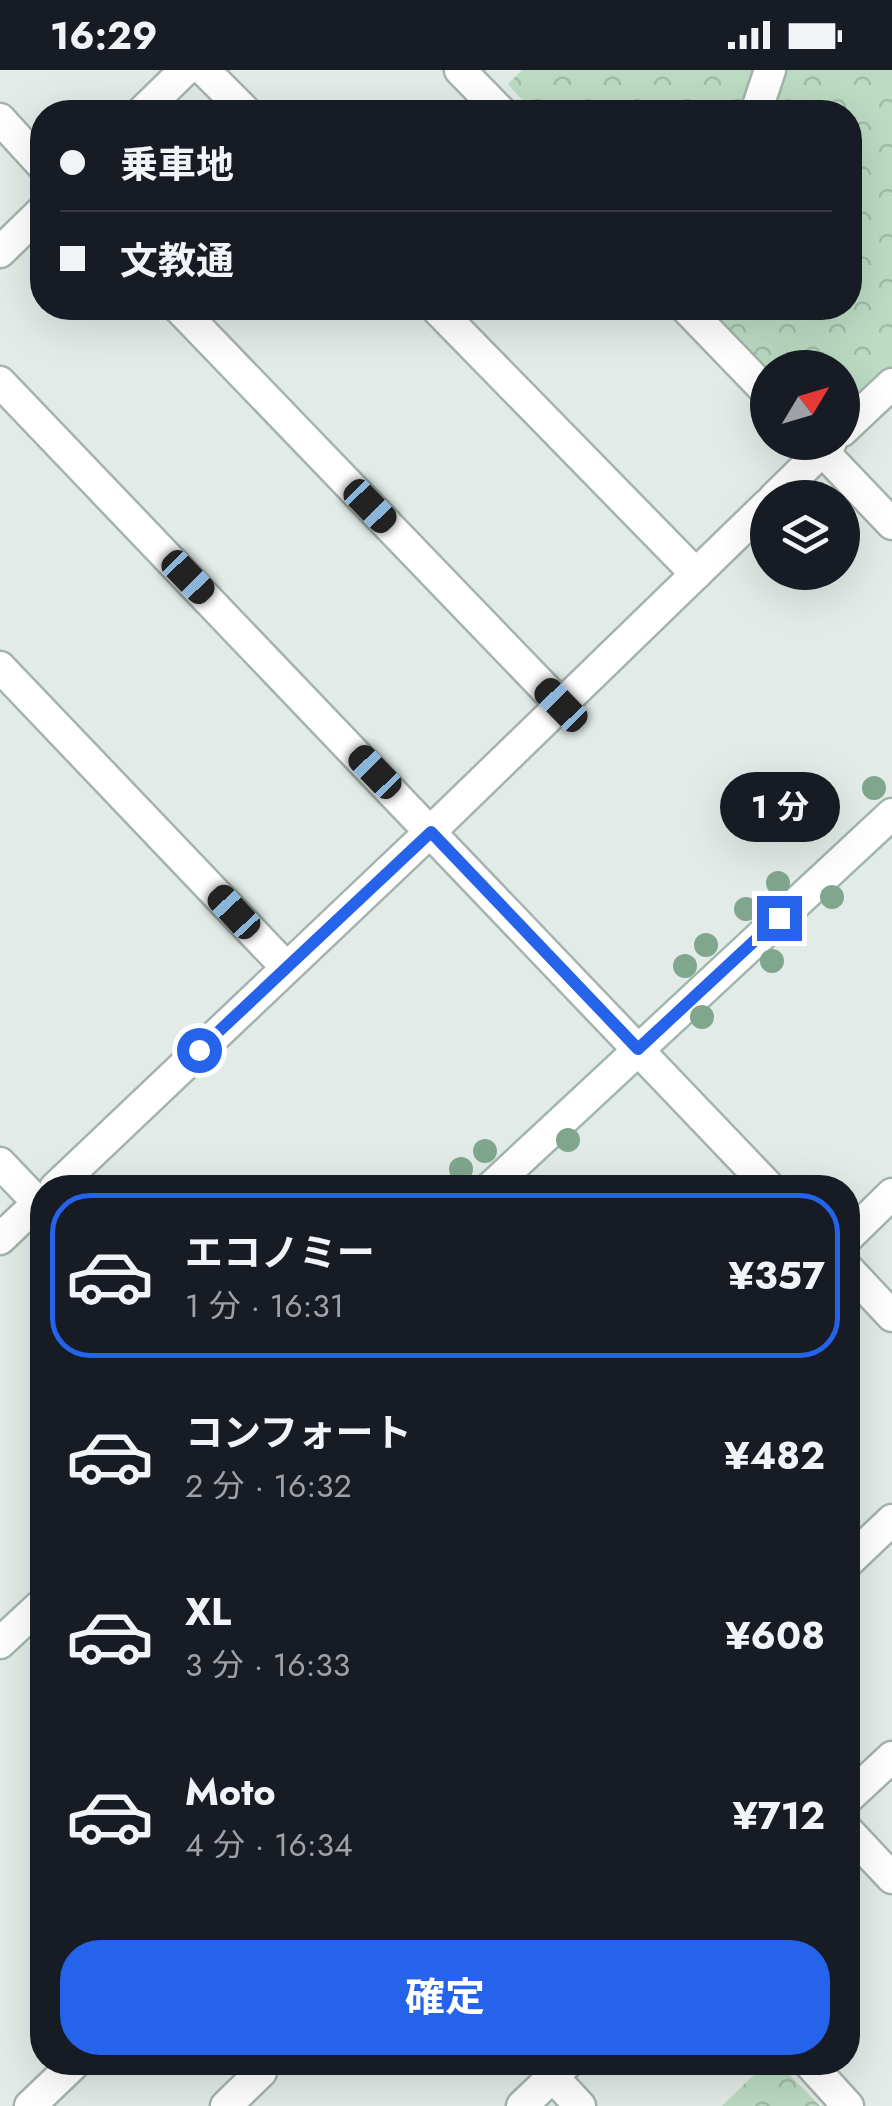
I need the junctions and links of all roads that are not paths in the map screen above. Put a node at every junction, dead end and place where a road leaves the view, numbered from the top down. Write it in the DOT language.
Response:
graph roads {
  1 [pos="185,70"];
  2 [pos="204,70"];
  3 [pos="460,70"];
  4 [pos="770,70"];
  5 [pos="154,100"];
  6 [pos="234,100"];
  7 [pos="489,100"];
  8 [pos="760,100"];
  9 [pos="0,120"];
  10 [pos="30,152"];
  11 [pos="30,223"];
  12 [pos="0,252"];
  13 [pos="191,320"];
  14 [pos="448,320"];
  15 [pos="698,320"];
  16 [pos="750,374"];
  17 [pos="0,382"];
  18 [pos="892,384"];
  19 [pos="860,413"];
  20 [pos="810,460"];
  21 [pos="841,460"];
  22 [pos="791,480"];
  23 [pos="750,522"];
  24 [pos="892,524"];
  25 [pos="696,574"];
  26 [pos="0,667"];
  27 [pos="561,705"];
  28 [pos="892,814"];
  29 [pos="431,832"];
  30 [pos="286,967"];
  31 [pos="638,1049"];
  32 [pos="0,1162"];
  33 [pos="70,1175"];
  34 [pos="504,1175"];
  35 [pos="758,1175"];
  36 [pos="30,1187"];
  37 [pos="892,1194"];
  38 [pos="30,1212"];
  39 [pos="860,1225"];
  40 [pos="0,1239"];
  41 [pos="860,1282"];
  42 [pos="892,1316"];
  43 [pos="892,1520"];
  44 [pos="860,1551"];
  45 [pos="30,1615"];
  46 [pos="0,1643"];
  47 [pos="892,1758"];
  48 [pos="860,1787"];
  49 [pos="860,1844"];
  50 [pos="892,1878"];
  51 [pos="62,2075"];
  52 [pos="257,2075"];
  53 [pos="555,2075"];
  54 [pos="563,2075"];
  55 [pos="820,2075"];
  56 [pos="30,2106"];
  57 [pos="226,2106"];
  58 [pos="522,2106"];
  59 [pos="580,2106"];
  60 [pos="848,2106"];
  1 -- 5 [label="street"];
  2 -- 6 [label="street"];
  3 -- 7 [label="street"];
  4 -- 8 [label="street"];
  9 -- 10 [label="street"];
  11 -- 12 [label="street"];
  13 -- 27 [label="street"];
  14 -- 25 [label="street"];
  15 -- 16 [label="street"];
  17 -- 29 [label="street"];
  18 -- 19 [label="street"];
  20 -- 22 [label="street"];
  21 -- 24 [label="street"];
  23 -- 25 [label="street"];
  25 -- 27 [label="street"];
  26 -- 30 [label="street"];
  27 -- 29 [label="street"];
  28 -- 31 [label="street"];
  29 -- 30 [label="street"];
  29 -- 31 [label="street"];
  30 -- 33 [label="street"];
  31 -- 34 [label="street"];
  31 -- 35 [label="street"];
  32 -- 36 [label="street"];
  37 -- 39 [label="street"];
  38 -- 40 [label="street"];
  41 -- 42 [label="street"];
  43 -- 44 [label="street"];
  45 -- 46 [label="street"];
  47 -- 48 [label="street"];
  49 -- 50 [label="street"];
  51 -- 56 [label="street"];
  52 -- 57 [label="street"];
  53 -- 58 [label="street"];
  54 -- 59 [label="street"];
  55 -- 60 [label="street"];
}
